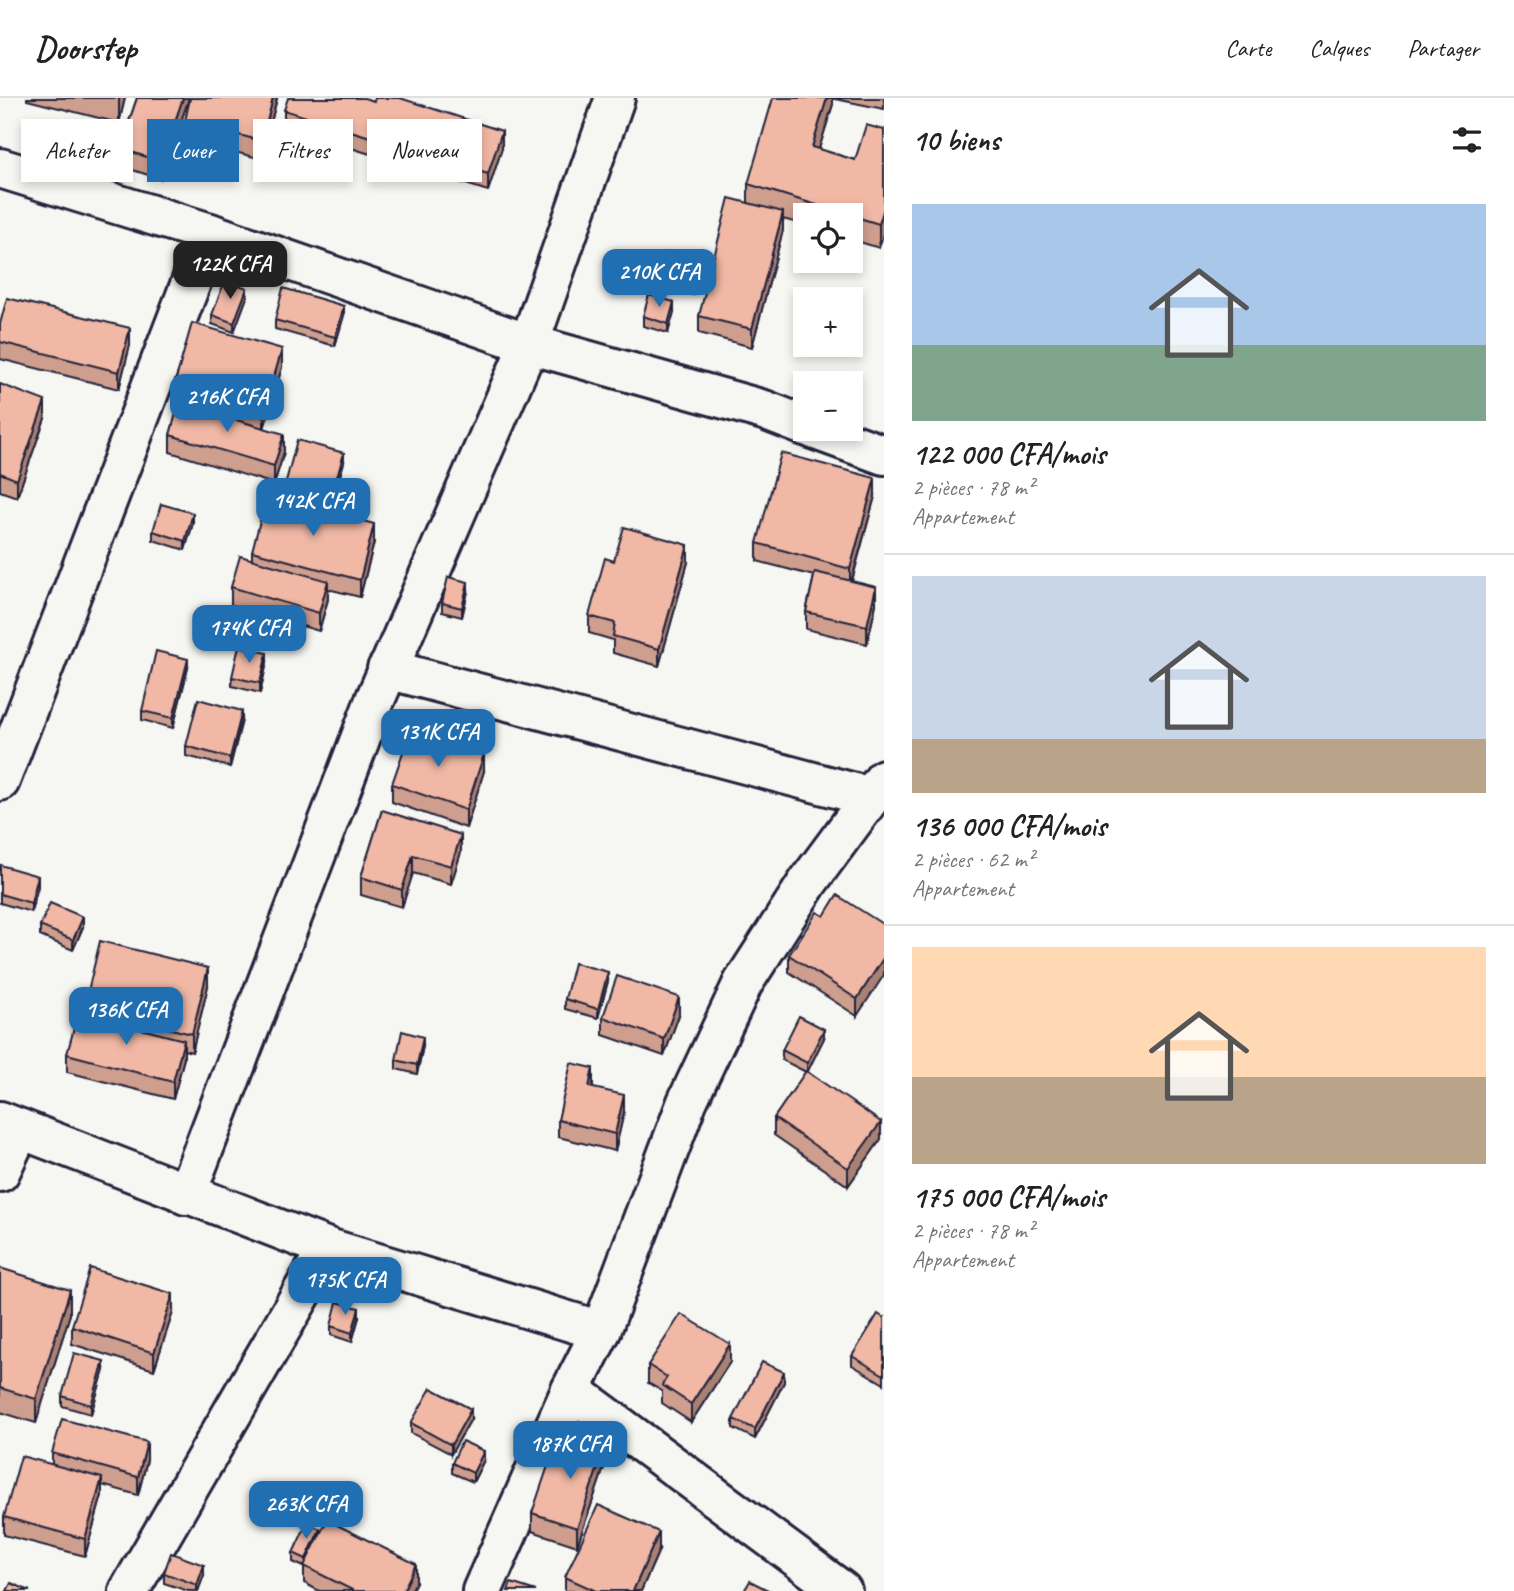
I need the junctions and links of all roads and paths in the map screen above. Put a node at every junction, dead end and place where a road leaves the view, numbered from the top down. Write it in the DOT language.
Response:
graph roads {
  1 [pos="615,98"];
  2 [pos="0,168"];
  3 [pos="210,233"];
  4 [pos="529,344"];
  5 [pos="793,421"];
  6 [pos="845,441"];
  7 [pos="884,456"];
  8 [pos="387,669"];
  9 [pos="0,781"];
  10 [pos="877,788"];
  11 [pos="10,1125"];
  12 [pos="0,1172"];
  13 [pos="186,1195"];
  14 [pos="328,1248"];
  15 [pos="601,1331"];
  16 [pos="571,1390"];
  17 [pos="129,1591"];
  18 [pos="482,1591"];
  19 [pos="842,1591"];
  1 -- 4 [label="street"];
  2 -- 3 [label="street"];
  3 -- 4 [label="street"];
  3 -- 9 [label="street"];
  4 -- 5 [label="street"];
  4 -- 8 [label="street"];
  6 -- 7 [label="street"];
  8 -- 10 [label="street"];
  8 -- 13 [label="street"];
  10 -- 15 [label="street"];
  11 -- 12 [label="street"];
  11 -- 13 [label="street"];
  13 -- 14 [label="street"];
  14 -- 15 [label="street"];
  14 -- 17 [label="street"];
  15 -- 16 [label="street"];
  16 -- 18 [label="street"];
  16 -- 19 [label="street"];
}
